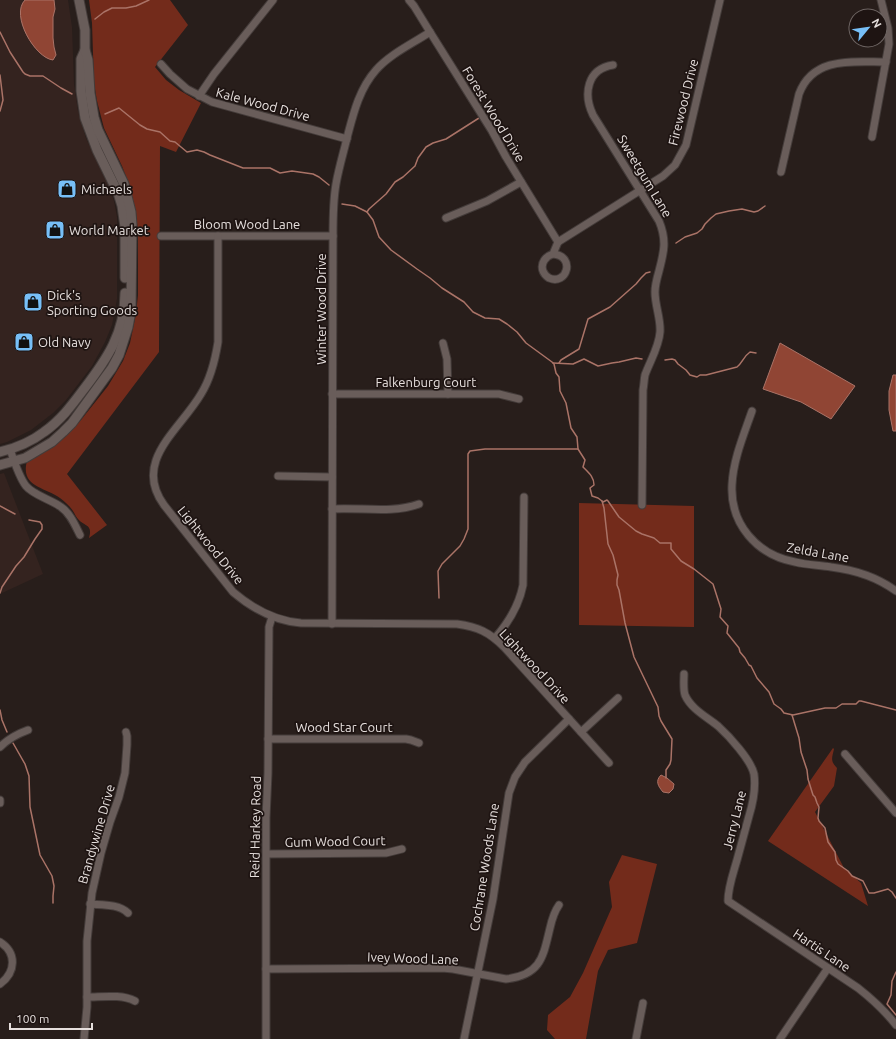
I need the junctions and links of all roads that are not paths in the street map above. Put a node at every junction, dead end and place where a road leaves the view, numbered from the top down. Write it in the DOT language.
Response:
graph roads {
  1 [pos="79,0"];
  2 [pos="273,0"];
  3 [pos="408,0"];
  4 [pos="720,0"];
  5 [pos="880,0"];
  6 [pos="430,32"];
  7 [pos="85,50"];
  8 [pos="886,62"];
  9 [pos="161,64"];
  10 [pos="613,65"];
  11 [pos="199,96"];
  12 [pos="872,137"];
  13 [pos="347,139"];
  14 [pos="781,172"];
  15 [pos="521,182"];
  16 [pos="641,190"];
  17 [pos="446,218"];
  18 [pos="161,236"];
  19 [pos="218,236"];
  20 [pos="333,236"];
  21 [pos="558,242"];
  22 [pos="553,254"];
  23 [pos="443,343"];
  24 [pos="332,394"];
  25 [pos="448,394"];
  26 [pos="519,399"];
  27 [pos="752,411"];
  28 [pos="10,449"];
  29 [pos="0,452"];
  30 [pos="14,461"];
  31 [pos="0,465"];
  32 [pos="278,476"];
  33 [pos="332,476"];
  34 [pos="524,497"];
  35 [pos="419,504"];
  36 [pos="642,504"];
  37 [pos="332,509"];
  38 [pos="80,535"];
  39 [pos="896,591"];
  40 [pos="272,617"];
  41 [pos="332,624"];
  42 [pos="495,638"];
  43 [pos="684,674"];
  44 [pos="618,698"];
  45 [pos="569,719"];
  46 [pos="28,730"];
  47 [pos="126,732"];
  48 [pos="580,732"];
  49 [pos="268,739"];
  50 [pos="419,743"];
  51 [pos="0,747"];
  52 [pos="845,754"];
  53 [pos="609,764"];
  54 [pos="896,813"];
  55 [pos="402,849"];
  56 [pos="266,854"];
  57 [pos="728,901"];
  58 [pos="90,904"];
  59 [pos="559,905"];
  60 [pos="128,913"];
  61 [pos="0,942"];
  62 [pos="828,968"];
  63 [pos="266,969"];
  64 [pos="478,974"];
  65 [pos="0,984"];
  66 [pos="87,997"];
  67 [pos="134,1001"];
  68 [pos="643,1003"];
  69 [pos="896,1025"];
  70 [pos="84,1039"];
  71 [pos="266,1039"];
  72 [pos="464,1039"];
  73 [pos="636,1039"];
  74 [pos="780,1039"];
  1 -- 7 [label="street"];
  2 -- 11 [label="street"];
  3 -- 6 [label="street, Forest Wood Drive"];
  4 -- 16 [label="street, Firewood Drive"];
  5 -- 8 [label="street"];
  6 -- 13 [label="street, Winter Wood Drive"];
  6 -- 15 [label="street, Forest Wood Drive"];
  7 -- 28 [label="street"];
  7 -- 30 [label="street"];
  8 -- 12 [label="street"];
  8 -- 14 [label="street"];
  9 -- 11 [label="street, Kale Wood Drive"];
  10 -- 16 [label="street, Sweetgum Lane"];
  11 -- 13 [label="street, Kale Wood Drive"];
  13 -- 20 [label="street, Winter Wood Drive"];
  15 -- 17 [label="street"];
  15 -- 21 [label="street, Forest Wood Drive"];
  16 -- 21 [label="street, Firewood Drive"];
  16 -- 36 [label="street, Sweetgum Lane"];
  18 -- 19 [label="street, Bloom Wood Lane"];
  19 -- 20 [label="street, Bloom Wood Lane"];
  19 -- 40 [label="street, Lightwood Drive"];
  20 -- 24 [label="street, Winter Wood Drive"];
  21 -- 22 [label="street"];
  23 -- 25 [label="street"];
  24 -- 25 [label="street, Falkenburg Court"];
  24 -- 33 [label="street, Winter Wood Drive"];
  25 -- 26 [label="street, Falkenburg Court"];
  27 -- 39 [label="street, Zelda Lane"];
  28 -- 29 [label="street"];
  28 -- 30 [label="street"];
  30 -- 31 [label="street"];
  30 -- 38 [label="street"];
  32 -- 33 [label="street"];
  33 -- 37 [label="street, Winter Wood Drive"];
  34 -- 42 [label="street"];
  35 -- 37 [label="street"];
  37 -- 41 [label="street, Winter Wood Drive"];
  40 -- 41 [label="street, Lightwood Drive"];
  40 -- 49 [label="street, Reid Harkey Road"];
  41 -- 42 [label="street, Lightwood Drive"];
  42 -- 45 [label="street, Lightwood Drive"];
  43 -- 57 [label="street, Jerry Lane"];
  44 -- 48 [label="street"];
  45 -- 48 [label="street, Lightwood Drive"];
  45 -- 64 [label="street, Cochrane Woods Lane"];
  46 -- 51 [label="street"];
  47 -- 58 [label="street, Brandywine Drive"];
  48 -- 53 [label="street, Lightwood Drive"];
  49 -- 50 [label="street, Wood Star Court"];
  49 -- 56 [label="street, Reid Harkey Road"];
  52 -- 54 [label="street"];
  55 -- 56 [label="street, Gum Wood Court"];
  56 -- 63 [label="street, Reid Harkey Road"];
  57 -- 62 [label="street, Hartis Lane"];
  58 -- 60 [label="street"];
  58 -- 66 [label="street, Brandywine Drive"];
  59 -- 64 [label="street, Ivey Wood Lane"];
  61 -- 65 [label="street"];
  62 -- 69 [label="street, Hartis Lane"];
  62 -- 74 [label="street"];
  63 -- 64 [label="street, Ivey Wood Lane"];
  63 -- 71 [label="street, Reid Harkey Road"];
  64 -- 72 [label="street, Cochrane Woods Lane"];
  66 -- 67 [label="street"];
  66 -- 70 [label="street, Brandywine Drive"];
  68 -- 73 [label="street"];
}
